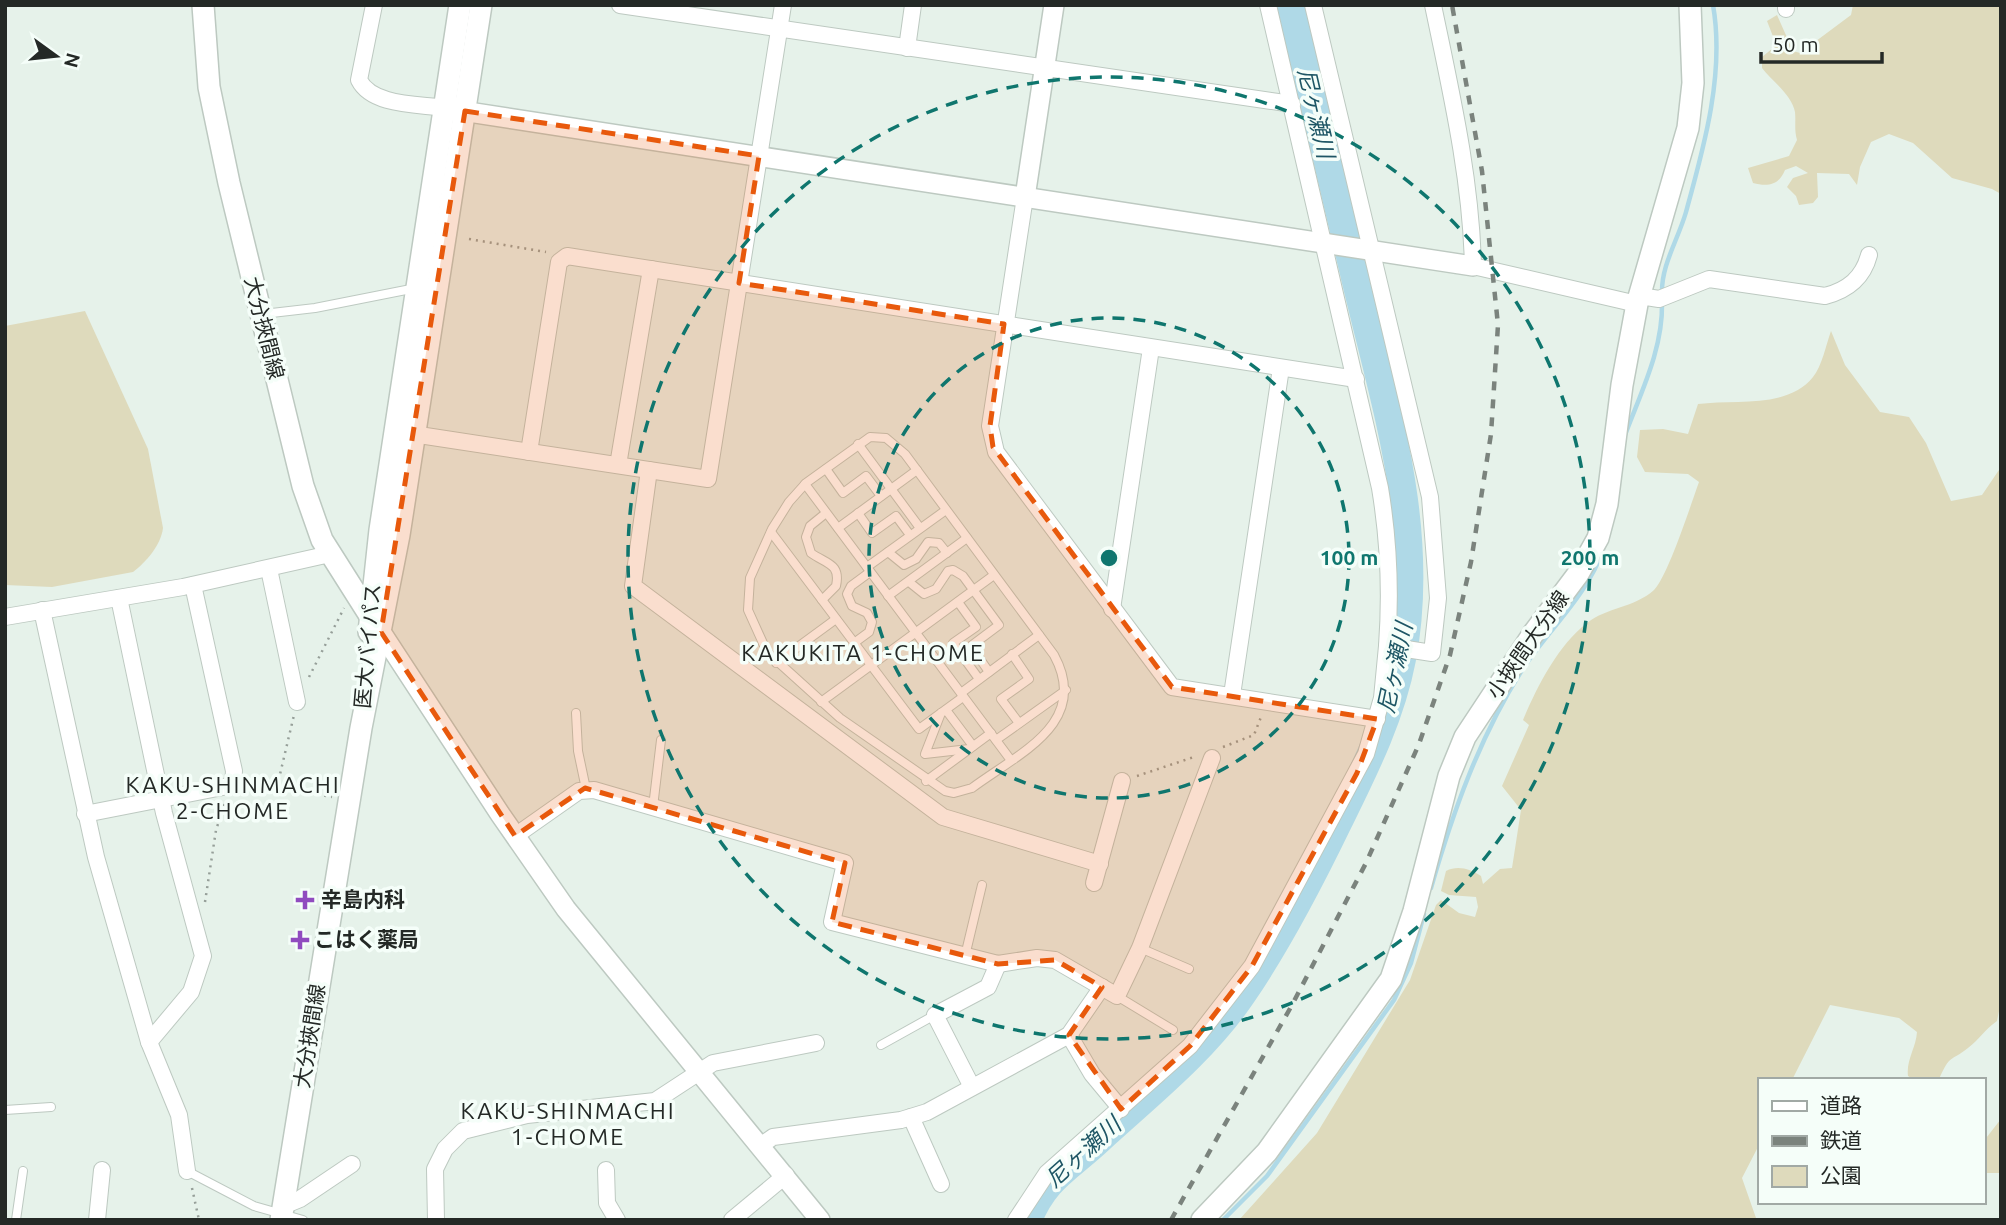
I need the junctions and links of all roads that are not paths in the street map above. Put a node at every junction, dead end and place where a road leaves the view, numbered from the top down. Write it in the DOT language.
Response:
graph roads {
  1 [pos="203,5"];
  2 [pos="374,5"];
  3 [pos="460,5"];
  4 [pos="481,5"];
  5 [pos="620,5"];
  6 [pos="783,5"];
  7 [pos="913,5"];
  8 [pos="1054,5"];
  9 [pos="1268,5"];
  10 [pos="1313,5"];
  11 [pos="1433,5"];
  12 [pos="1690,5"];
  13 [pos="651,8"];
  14 [pos="779,29"];
  15 [pos="907,48"];
  16 [pos="1045,69"];
  17 [pos="1292,104"];
  18 [pos="455,109"];
  19 [pos="759,156"];
  20 [pos="1025,197"];
  21 [pos="1327,243"];
  22 [pos="1365,250"];
  23 [pos="1869,255"];
  24 [pos="1473,266"];
  25 [pos="651,269"];
  26 [pos="739,283"];
  27 [pos="417,288"];
  28 [pos="1638,300"];
  29 [pos="260,314"];
  30 [pos="1004,324"];
  31 [pos="1151,348"];
  32 [pos="1281,368"];
  33 [pos="1356,379"];
  34 [pos="405,433"];
  35 [pos="858,444"];
  36 [pos="529,452"];
  37 [pos="618,466"];
  38 [pos="826,469"];
  39 [pos="649,470"];
  40 [pos="917,470"];
  41 [pos="805,484"];
  42 [pos="891,489"];
  43 [pos="881,496"];
  44 [pos="946,510"];
  45 [pos="826,513"];
  46 [pos="858,513"];
  47 [pos="838,528"];
  48 [pos="920,528"];
  49 [pos="771,531"];
  50 [pos="910,536"];
  51 [pos="967,538"];
  52 [pos="888,552"];
  53 [pos="947,553"];
  54 [pos="330,554"];
  55 [pos="269,569"];
  56 [pos="868,569"];
  57 [pos="994,575"];
  58 [pos="909,582"];
  59 [pos="193,585"];
  60 [pos="974,590"];
  61 [pos="888,596"];
  62 [pos="119,598"];
  63 [pos="822,600"];
  64 [pos="958,602"];
  65 [pos="1112,609"];
  66 [pos="42,610"];
  67 [pos="5,617"];
  68 [pos="836,619"];
  69 [pos="375,624"];
  70 [pos="916,632"];
  71 [pos="1039,635"];
  72 [pos="855,643"];
  73 [pos="1393,646"];
  74 [pos="1012,654"];
  75 [pos="776,663"];
  76 [pos="871,665"];
  77 [pos="989,672"];
  78 [pos="979,679"];
  79 [pos="1066,690"];
  80 [pos="962,695"];
  81 [pos="1232,695"];
  82 [pos="297,702"];
  83 [pos="821,702"];
  84 [pos="944,711"];
  85 [pos="576,713"];
  86 [pos="1377,719"];
  87 [pos="1019,723"];
  88 [pos="361,728"];
  89 [pos="993,737"];
  90 [pos="661,740"];
  91 [pos="971,748"];
  92 [pos="1212,758"];
  93 [pos="1010,759"];
  94 [pos="926,780"];
  95 [pos="1122,781"];
  96 [pos="586,789"];
  97 [pos="162,799"];
  98 [pos="653,807"];
  99 [pos="85,814"];
  100 [pos="515,836"];
  101 [pos="1100,864"];
  102 [pos="1094,883"];
  103 [pos="982,885"];
  104 [pos="1140,948"];
  105 [pos="965,956"];
  106 [pos="998,964"];
  107 [pos="1189,969"];
  108 [pos="1102,987"];
  109 [pos="1117,996"];
  110 [pos="935,1015"];
  111 [pos="1173,1030"];
  112 [pos="1069,1035"];
  113 [pos="149,1042"];
  114 [pos="816,1042"];
  115 [pos="881,1045"];
  116 [pos="699,1073"];
  117 [pos="972,1087"];
  118 [pos="51,1107"];
  119 [pos="1121,1109"];
  120 [pos="5,1111"];
  121 [pos="911,1117"];
  122 [pos="760,1146"];
  123 [pos="352,1164"];
  124 [pos="102,1170"];
  125 [pos="606,1170"];
  126 [pos="23,1171"];
  127 [pos="187,1171"];
  128 [pos="786,1175"];
  129 [pos="941,1184"];
  130 [pos="282,1213"];
  131 [pos="16,1220"];
  132 [pos="97,1220"];
  133 [pos="303,1220"];
  134 [pos="436,1220"];
  135 [pos="617,1220"];
  136 [pos="732,1220"];
  137 [pos="820,1220"];
  138 [pos="1016,1220"];
  139 [pos="1202,1220"];
  1 -- 29 [label="main road, 大分挾間線"];
  2 -- 18 [label="street"];
  3 -- 18 [label="main road, 医大バイパス"];
  4 -- 18 [label="main road, 医大バイパス"];
  5 -- 13 [label="street"];
  6 -- 14 [label="street"];
  7 -- 15 [label="street"];
  8 -- 16 [label="street"];
  9 -- 17 [label="street"];
  10 -- 22 [label="street"];
  11 -- 24 [label="street"];
  12 -- 28 [label="main road, 小挾間大分線"];
  13 -- 14 [label="street"];
  14 -- 15 [label="street"];
  14 -- 19 [label="street"];
  15 -- 16 [label="street"];
  16 -- 17 [label="street"];
  16 -- 20 [label="street"];
  17 -- 21 [label="street"];
  18 -- 19 [label="street"];
  18 -- 27 [label="main road, 医大バイパス"];
  18 -- 34 [label="main road, 医大バイパス"];
  19 -- 20 [label="street"];
  19 -- 26 [label="street"];
  20 -- 21 [label="street"];
  20 -- 30 [label="street"];
  21 -- 22 [label="street"];
  21 -- 33 [label="street"];
  22 -- 24 [label="street"];
  22 -- 73 [label="street"];
  23 -- 28 [label="street"];
  24 -- 28 [label="street"];
  25 -- 26 [label="street"];
  25 -- 36 [label="street"];
  25 -- 37 [label="street"];
  26 -- 30 [label="street"];
  26 -- 39 [label="street"];
  27 -- 29 [label="lane"];
  27 -- 34 [label="main road, 医大バイパス"];
  28 -- 139 [label="main road, 小挾間大分線"];
  29 -- 54 [label="main road, 大分挾間線"];
  30 -- 31 [label="street"];
  30 -- 65 [label="street"];
  31 -- 32 [label="street"];
  31 -- 65 [label="street"];
  32 -- 33 [label="street"];
  32 -- 81 [label="street"];
  33 -- 73 [label="street"];
  34 -- 36 [label="street"];
  34 -- 69 [label="main road, 医大バイパス"];
  35 -- 38 [label="lane"];
  35 -- 40 [label="lane"];
  35 -- 42 [label="lane"];
  36 -- 37 [label="street"];
  37 -- 39 [label="street"];
  38 -- 41 [label="lane"];
  38 -- 43 [label="lane"];
  39 -- 101 [label="street"];
  40 -- 42 [label="lane"];
  40 -- 44 [label="lane"];
  41 -- 45 [label="lane"];
  41 -- 49 [label="lane"];
  42 -- 43 [label="lane"];
  42 -- 48 [label="lane"];
  43 -- 46 [label="lane"];
  44 -- 48 [label="lane"];
  44 -- 51 [label="lane"];
  45 -- 47 [label="lane"];
  45 -- 63 [label="lane"];
  46 -- 47 [label="lane"];
  46 -- 50 [label="lane"];
  47 -- 56 [label="lane"];
  48 -- 50 [label="lane"];
  49 -- 63 [label="lane"];
  49 -- 75 [label="lane"];
  50 -- 52 [label="lane"];
  51 -- 53 [label="lane"];
  51 -- 57 [label="lane"];
  52 -- 53 [label="lane"];
  52 -- 56 [label="lane"];
  53 -- 58 [label="lane"];
  54 -- 55 [label="street"];
  54 -- 69 [label="main road, 大分挾間線"];
  55 -- 59 [label="street"];
  55 -- 82 [label="street"];
  56 -- 61 [label="lane"];
  56 -- 72 [label="lane"];
  57 -- 60 [label="lane"];
  57 -- 71 [label="lane"];
  58 -- 60 [label="lane"];
  58 -- 61 [label="lane"];
  59 -- 62 [label="street"];
  59 -- 97 [label="street"];
  60 -- 64 [label="lane"];
  60 -- 77 [label="lane"];
  61 -- 70 [label="lane"];
  62 -- 66 [label="street"];
  62 -- 97 [label="street"];
  63 -- 68 [label="lane"];
  64 -- 70 [label="lane"];
  64 -- 78 [label="lane"];
  65 -- 81 [label="street"];
  66 -- 67 [label="street"];
  66 -- 99 [label="street"];
  68 -- 72 [label="lane"];
  68 -- 75 [label="lane"];
  69 -- 88 [label="main road, 医大バイパス"];
  69 -- 100 [label="street"];
  70 -- 76 [label="lane"];
  70 -- 80 [label="lane"];
  71 -- 74 [label="lane"];
  71 -- 79 [label="lane"];
  72 -- 76 [label="lane"];
  73 -- 86 [label="street"];
  74 -- 77 [label="lane"];
  74 -- 87 [label="lane"];
  75 -- 83 [label="lane"];
  76 -- 83 [label="lane"];
  76 -- 84 [label="lane"];
  77 -- 78 [label="lane"];
  78 -- 80 [label="lane"];
  79 -- 87 [label="lane"];
  79 -- 93 [label="lane"];
  80 -- 84 [label="lane"];
  80 -- 89 [label="lane"];
  81 -- 86 [label="street"];
  83 -- 94 [label="lane"];
  84 -- 91 [label="lane"];
  84 -- 91 [label="lane"];
  85 -- 96 [label="lane"];
  86 -- 119 [label="street"];
  87 -- 89 [label="lane"];
  88 -- 130 [label="main road, 大分挾間線"];
  89 -- 91 [label="lane"];
  89 -- 93 [label="lane"];
  90 -- 98 [label="lane"];
  91 -- 94 [label="lane"];
  92 -- 104 [label="street"];
  93 -- 94 [label="lane"];
  95 -- 101 [label="street"];
  96 -- 98 [label="street"];
  96 -- 100 [label="street"];
  97 -- 99 [label="street"];
  97 -- 113 [label="street"];
  98 -- 105 [label="street"];
  99 -- 113 [label="street"];
  100 -- 116 [label="street"];
  101 -- 102 [label="street"];
  103 -- 105 [label="lane"];
  104 -- 107 [label="lane"];
  104 -- 109 [label="street"];
  105 -- 106 [label="street"];
  106 -- 108 [label="street"];
  106 -- 110 [label="street"];
  108 -- 109 [label="street"];
  108 -- 112 [label="street"];
  109 -- 111 [label="lane"];
  110 -- 115 [label="lane"];
  110 -- 117 [label="street"];
  112 -- 117 [label="street"];
  112 -- 119 [label="street"];
  113 -- 127 [label="street"];
  114 -- 116 [label="street"];
  116 -- 122 [label="street"];
  116 -- 134 [label="street"];
  117 -- 121 [label="street"];
  118 -- 120 [label="lane"];
  119 -- 138 [label="street"];
  121 -- 122 [label="street"];
  121 -- 129 [label="street"];
  122 -- 128 [label="street"];
  123 -- 130 [label="street"];
  124 -- 132 [label="street"];
  125 -- 135 [label="street"];
  126 -- 131 [label="lane"];
  127 -- 130 [label="lane"];
  128 -- 136 [label="street"];
  128 -- 137 [label="street"];
  130 -- 133 [label="lane"];
}
